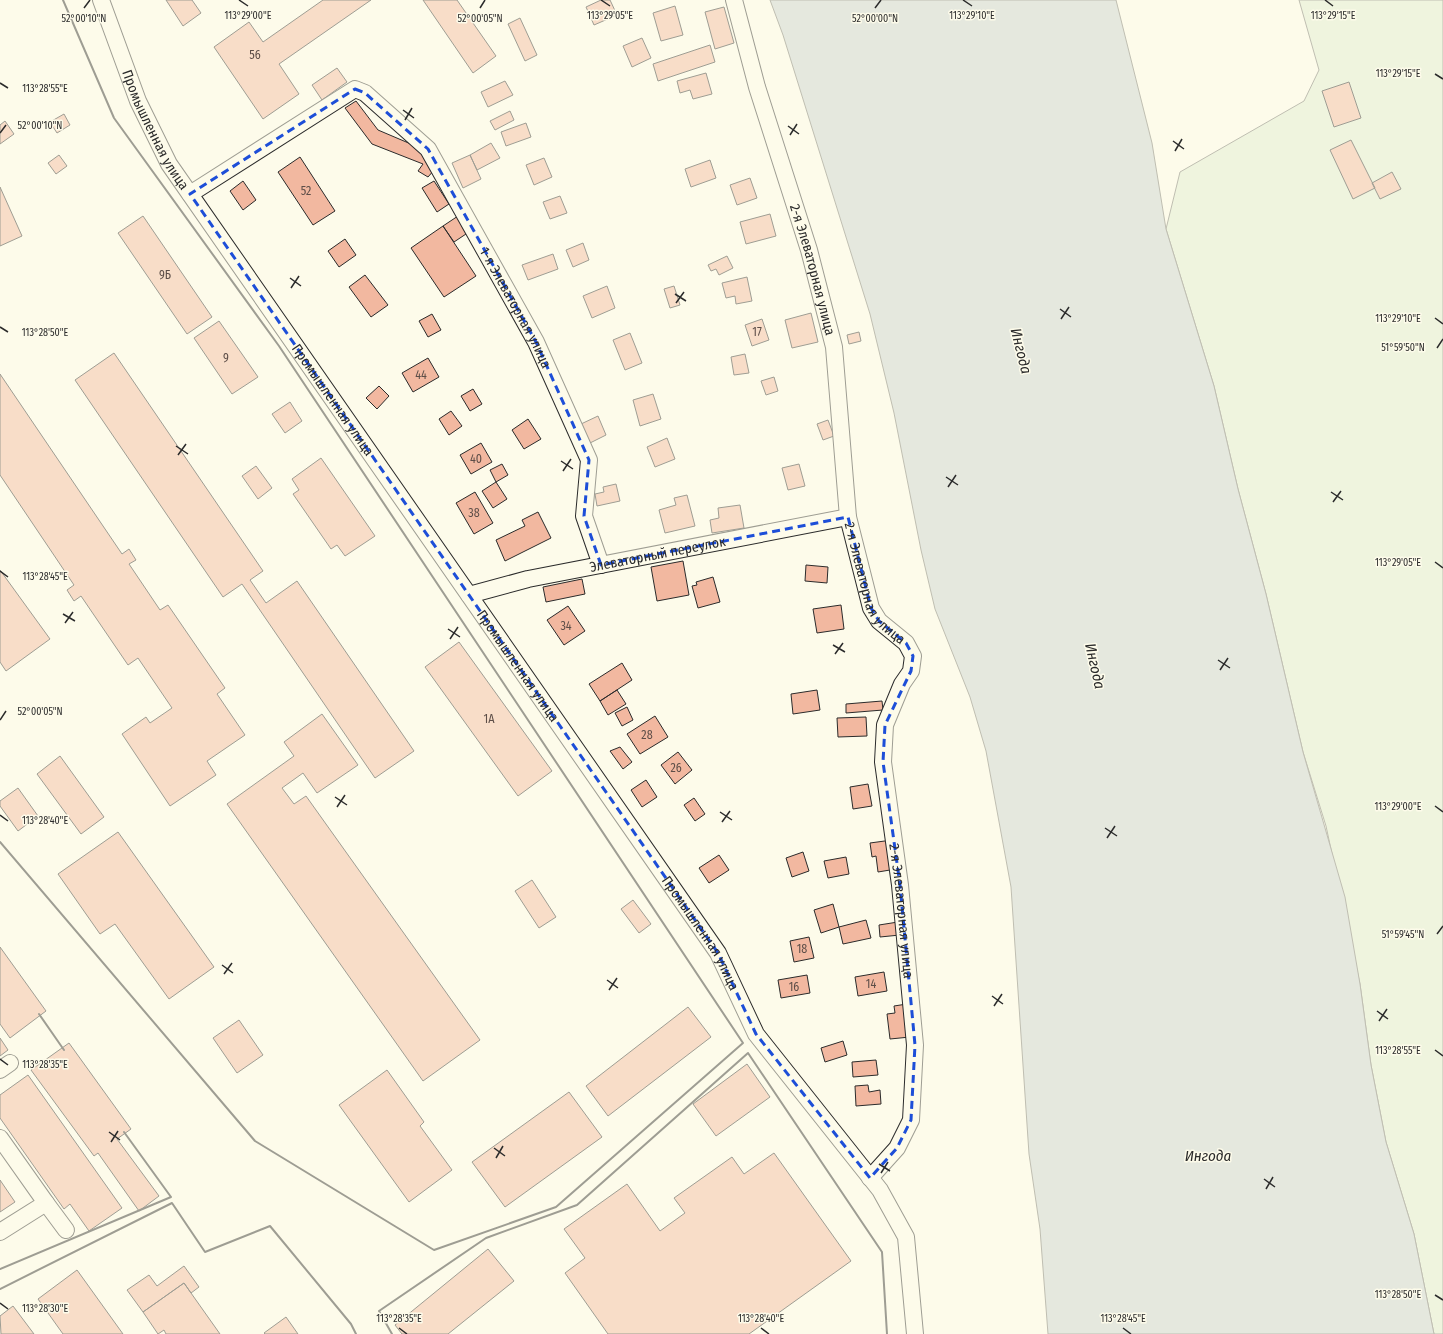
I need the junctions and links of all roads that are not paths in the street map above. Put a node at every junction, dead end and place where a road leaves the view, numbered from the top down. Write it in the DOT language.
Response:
graph roads {
  1 [pos="101,0"];
  2 [pos="734,0"];
  3 [pos="190,194"];
  4 [pos="848,517"];
  5 [pos="601,565"];
  6 [pos="469,595"];
  7 [pos="0,1138"];
  8 [pos="870,1178"];
  9 [pos="46,1203"];
  10 [pos="66,1230"];
  11 [pos="0,1232"];
  12 [pos="914,1334"];
  1 -- 3 [label="street, Промышленная улица"];
  2 -- 4 [label="street, 2-я Элеваторная улица"];
  3 -- 5 [label="street, 1-я Элеваторная улица"];
  3 -- 6 [label="street, Промышленная улица"];
  4 -- 5 [label="street, Элеваторный переулок"];
  4 -- 8 [label="street, 2-я Элеваторная улица"];
  5 -- 6 [label="street, Элеваторный переулок"];
  6 -- 8 [label="street, Промышленная улица"];
  7 -- 9 [label="street"];
  8 -- 12 [label="street, Промышленная улица"];
  9 -- 10 [label="street"];
  9 -- 11 [label="street"];
}
